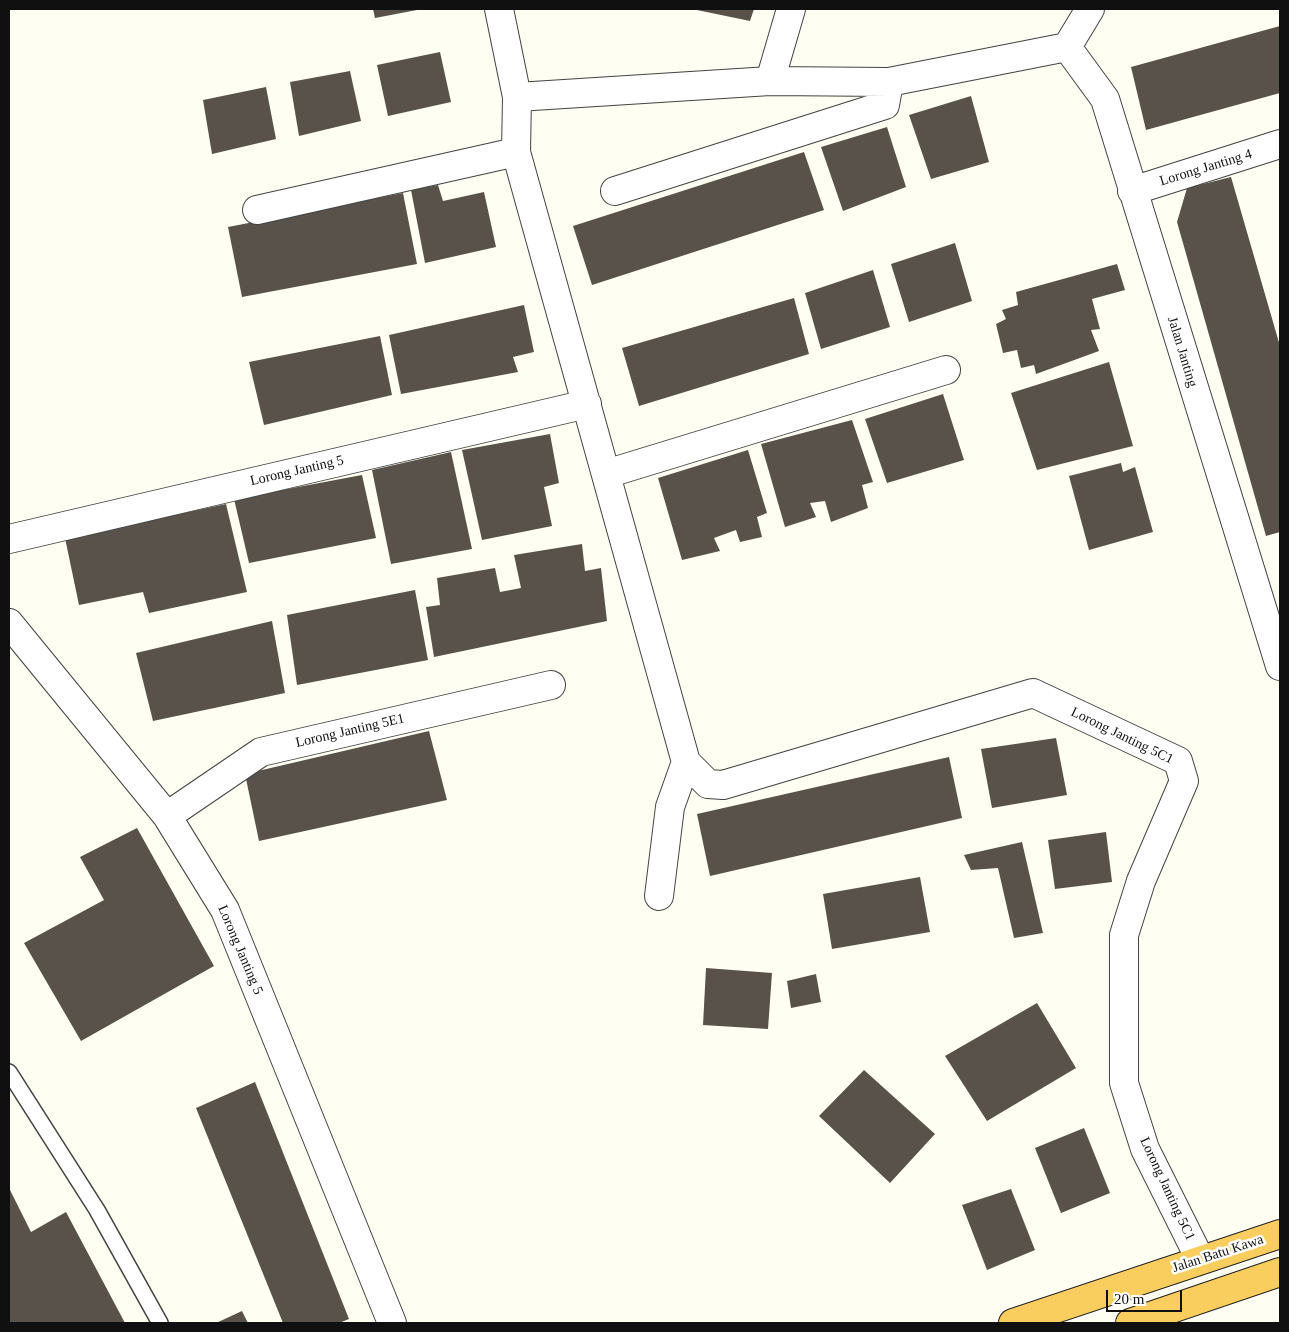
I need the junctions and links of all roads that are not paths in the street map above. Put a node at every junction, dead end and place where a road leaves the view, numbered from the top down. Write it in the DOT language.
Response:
graph roads {
  1 [pos="499,9"];
  2 [pos="791,9"];
  3 [pos="1090,9"];
  4 [pos="1067,47"];
  5 [pos="770,81"];
  6 [pos="889,82"];
  7 [pos="517,98"];
  8 [pos="1280,144"];
  9 [pos="516,152"];
  10 [pos="615,191"];
  11 [pos="1132,191"];
  12 [pos="257,210"];
  13 [pos="946,370"];
  14 [pos="586,404"];
  15 [pos="606,474"];
  16 [pos="9,539"];
  17 [pos="1270,599"];
  18 [pos="9,622"];
  19 [pos="1280,666"];
  20 [pos="551,685"];
  21 [pos="686,762"];
  22 [pos="167,816"];
  23 [pos="659,896"];
  24 [pos="9,1072"];
  25 [pos="1280,1234"];
  26 [pos="1200,1259"];
  27 [pos="1280,1272"];
  28 [pos="160,1323"];
  29 [pos="392,1323"];
  30 [pos="1013,1323"];
  31 [pos="1130,1323"];
  1 -- 7 [label="street"];
  2 -- 5 [label="street"];
  3 -- 4 [label="street"];
  4 -- 6 [label="street"];
  4 -- 11 [label="street, Jalan Janting"];
  5 -- 6 [label="street"];
  5 -- 7 [label="street"];
  6 -- 10 [label="street"];
  7 -- 9 [label="street"];
  8 -- 11 [label="street, Lorong Janting 4"];
  9 -- 12 [label="street"];
  9 -- 14 [label="street"];
  11 -- 17 [label="street, Jalan Janting"];
  13 -- 15 [label="street"];
  14 -- 15 [label="street"];
  14 -- 16 [label="street, Lorong Janting 5"];
  15 -- 21 [label="street"];
  17 -- 19 [label="street, Jalan Janting"];
  18 -- 22 [label="street, Lorong Janting 5"];
  20 -- 22 [label="street, Lorong Janting 5E1"];
  21 -- 23 [label="street"];
  21 -- 26 [label="street, Lorong Janting 5C1"];
  22 -- 29 [label="street, Lorong Janting 5"];
  24 -- 28 [label="lane"];
  25 -- 26 [label="highway, Jalan Batu Kawa"];
  26 -- 30 [label="highway, Jalan Batu Kawa"];
  27 -- 31 [label="highway"];
}
